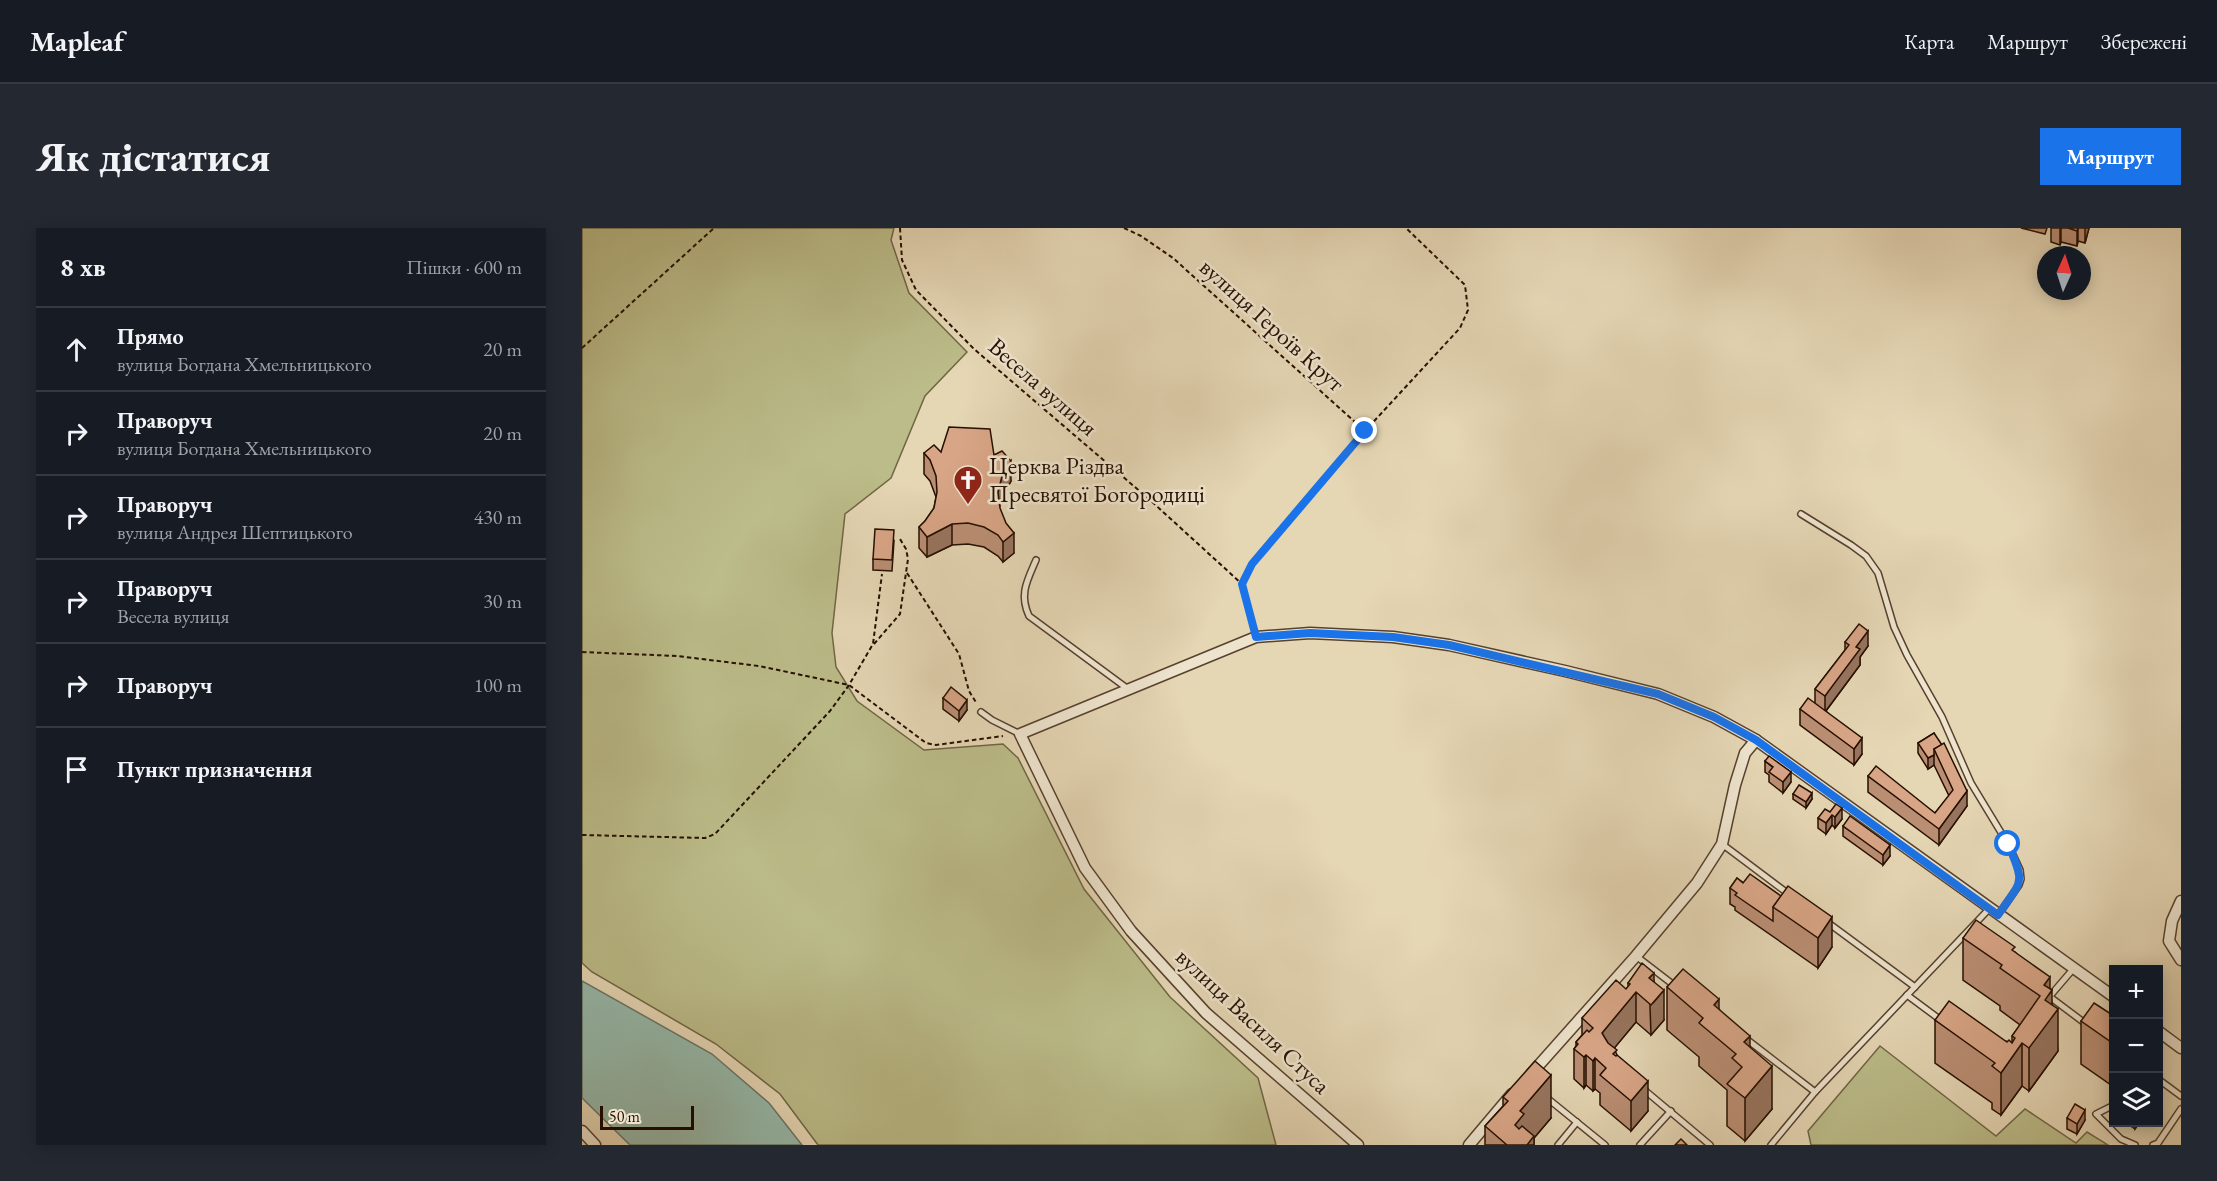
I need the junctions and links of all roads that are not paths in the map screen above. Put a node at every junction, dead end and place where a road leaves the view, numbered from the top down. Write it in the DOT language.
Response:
graph roads {
  1 [pos="1801,514"];
  2 [pos="1036,560"];
  3 [pos="1128,689"];
  4 [pos="981,712"];
  5 [pos="1020,734"];
  6 [pos="1756,740"];
  7 [pos="1722,844"];
  8 [pos="1799,901"];
  9 [pos="2181,901"];
  10 [pos="1993,912"];
  11 [pos="1818,915"];
  12 [pos="1966,932"];
  13 [pos="1975,940"];
  14 [pos="1636,956"];
  15 [pos="2181,960"];
  16 [pos="2074,968"];
  17 [pos="1915,987"];
  18 [pos="2041,989"];
  19 [pos="1683,992"];
  20 [pos="2109,993"];
  21 [pos="1907,995"];
  22 [pos="2050,996"];
  23 [pos="1943,1022"];
  24 [pos="2095,1031"];
  25 [pos="1740,1035"];
  26 [pos="2163,1035"];
  27 [pos="2181,1048"];
  28 [pos="2163,1083"];
  29 [pos="1639,1085"];
  30 [pos="1815,1092"];
  31 [pos="1542,1094"];
  32 [pos="2181,1096"];
  33 [pos="2109,1108"];
  34 [pos="2181,1109"];
  35 [pos="1671,1111"];
  36 [pos="1577,1122"];
  37 [pos="2109,1126"];
  38 [pos="2110,1127"];
  39 [pos="582,1131"];
  40 [pos="595,1145"];
  41 [pos="1358,1145"];
  42 [pos="1469,1145"];
  43 [pos="1558,1145"];
  44 [pos="1605,1145"];
  45 [pos="1640,1145"];
  46 [pos="1710,1145"];
  47 [pos="1771,1145"];
  48 [pos="2135,1145"];
  49 [pos="2153,1145"];
  1 -- 10 [label="lane"];
  2 -- 3 [label="lane"];
  3 -- 5 [label="street"];
  3 -- 6 [label="street"];
  4 -- 5 [label="lane"];
  5 -- 41 [label="street, вулиця Василя Стуса"];
  6 -- 7 [label="street"];
  6 -- 10 [label="street"];
  7 -- 8 [label="lane"];
  7 -- 14 [label="street"];
  9 -- 15 [label="street"];
  10 -- 12 [label="lane"];
  10 -- 16 [label="street"];
  11 -- 17 [label="lane"];
  12 -- 13 [label="lane"];
  12 -- 17 [label="lane"];
  14 -- 19 [label="lane"];
  14 -- 42 [label="street"];
  16 -- 20 [label="street"];
  16 -- 22 [label="lane"];
  17 -- 21 [label="lane"];
  18 -- 22 [label="lane"];
  21 -- 23 [label="lane"];
  21 -- 30 [label="lane"];
  22 -- 24 [label="lane"];
  25 -- 30 [label="lane"];
  26 -- 27 [label="street"];
  28 -- 32 [label="lane"];
  29 -- 35 [label="lane"];
  30 -- 47 [label="lane"];
  31 -- 36 [label="lane"];
  33 -- 37 [label="lane"];
  34 -- 49 [label="lane"];
  35 -- 45 [label="lane"];
  35 -- 46 [label="lane"];
  36 -- 43 [label="lane"];
  36 -- 44 [label="lane"];
  38 -- 48 [label="lane"];
  39 -- 40 [label="street"];
}
